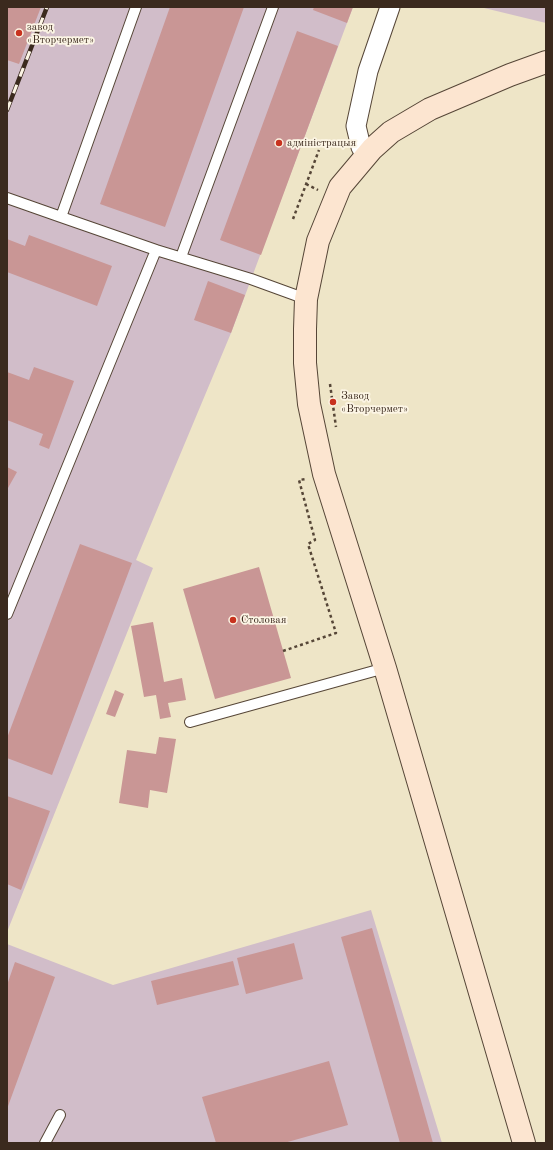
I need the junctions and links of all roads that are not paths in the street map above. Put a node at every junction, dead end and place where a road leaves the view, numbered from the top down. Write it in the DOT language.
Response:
graph roads {
  1 [pos="136,7"];
  2 [pos="274,7"];
  3 [pos="390,7"];
  4 [pos="546,62"];
  5 [pos="366,156"];
  6 [pos="7,198"];
  7 [pos="62,217"];
  8 [pos="156,250"];
  9 [pos="181,257"];
  10 [pos="306,299"];
  11 [pos="7,614"];
  12 [pos="385,668"];
  13 [pos="190,722"];
  14 [pos="60,1115"];
  15 [pos="45,1143"];
  16 [pos="524,1143"];
  1 -- 7 [label="lane"];
  2 -- 9 [label="lane"];
  3 -- 5 [label="street"];
  4 -- 5 [label="street"];
  5 -- 10 [label="street"];
  6 -- 7 [label="lane"];
  7 -- 8 [label="lane"];
  8 -- 9 [label="lane"];
  8 -- 11 [label="lane"];
  9 -- 10 [label="lane"];
  10 -- 12 [label="street"];
  12 -- 13 [label="lane"];
  12 -- 16 [label="street"];
  14 -- 15 [label="lane"];
}
